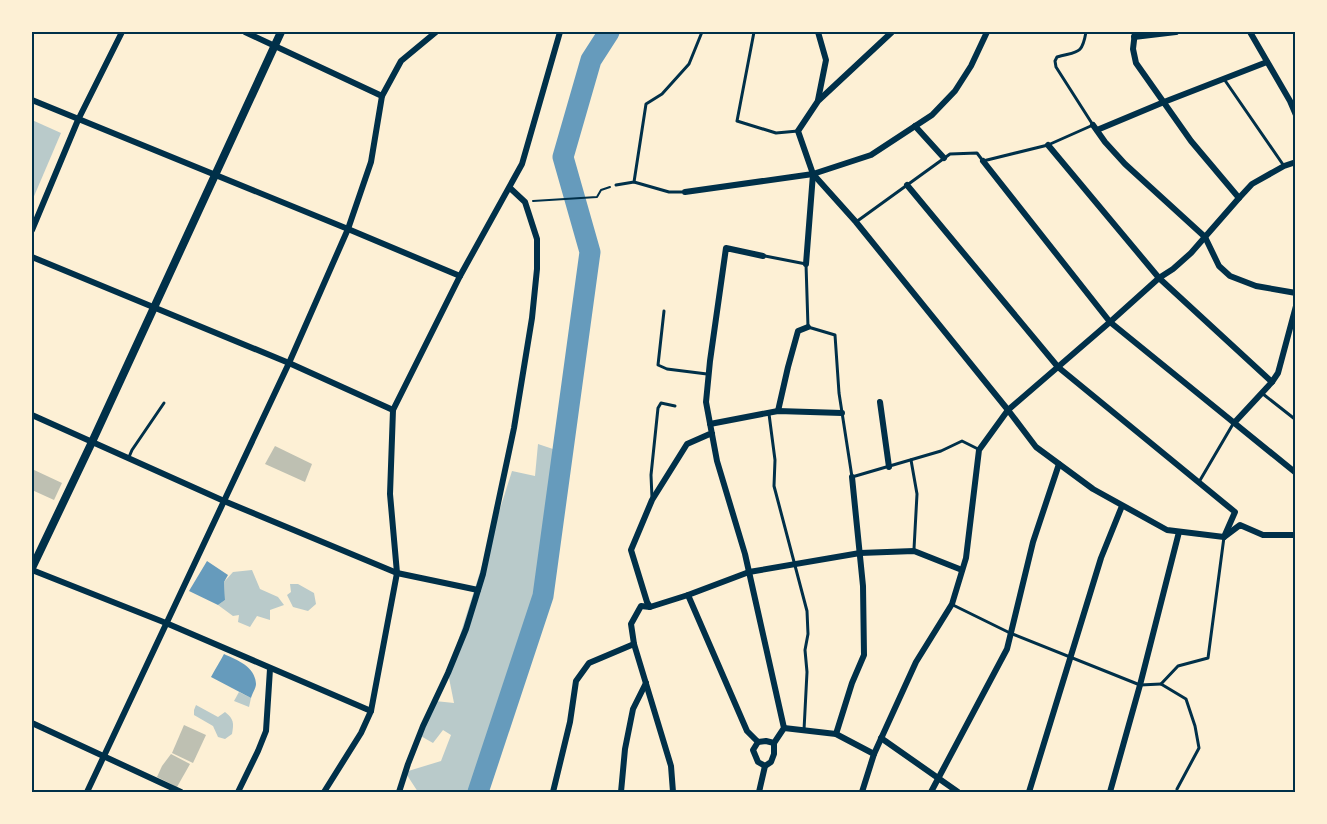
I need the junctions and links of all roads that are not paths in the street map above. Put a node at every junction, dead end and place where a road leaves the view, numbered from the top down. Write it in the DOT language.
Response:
graph roads {
  1 [pos="122,32"];
  2 [pos="245,32"];
  3 [pos="281,32"];
  4 [pos="436,32"];
  5 [pos="560,32"];
  6 [pos="702,32"];
  7 [pos="754,32"];
  8 [pos="818,32"];
  9 [pos="892,32"];
  10 [pos="987,32"];
  11 [pos="1086,32"];
  12 [pos="1176,32"];
  13 [pos="1250,32"];
  14 [pos="1135,34"];
  15 [pos="275,46"];
  16 [pos="1267,62"];
  17 [pos="1224,79"];
  18 [pos="382,96"];
  19 [pos="32,100"];
  20 [pos="1293,100"];
  21 [pos="818,101"];
  22 [pos="1164,102"];
  23 [pos="1296,115"];
  24 [pos="78,120"];
  25 [pos="915,126"];
  26 [pos="1095,127"];
  27 [pos="798,131"];
  28 [pos="1048,145"];
  29 [pos="944,158"];
  30 [pos="983,161"];
  31 [pos="1296,162"];
  32 [pos="1284,166"];
  33 [pos="813,174"];
  34 [pos="215,176"];
  35 [pos="634,182"];
  36 [pos="616,185"];
  37 [pos="907,185"];
  38 [pos="510,188"];
  39 [pos="685,192"];
  40 [pos="1239,198"];
  41 [pos="856,222"];
  42 [pos="348,228"];
  43 [pos="32,230"];
  44 [pos="1205,237"];
  45 [pos="763,256"];
  46 [pos="32,257"];
  47 [pos="806,264"];
  48 [pos="460,276"];
  49 [pos="1159,278"];
  50 [pos="1296,293"];
  51 [pos="1296,306"];
  52 [pos="154,308"];
  53 [pos="664,311"];
  54 [pos="1110,322"];
  55 [pos="1294,325"];
  56 [pos="808,327"];
  57 [pos="289,363"];
  58 [pos="1058,367"];
  59 [pos="709,375"];
  60 [pos="1272,382"];
  61 [pos="1262,393"];
  62 [pos="880,402"];
  63 [pos="164,403"];
  64 [pos="675,406"];
  65 [pos="393,410"];
  66 [pos="1008,410"];
  67 [pos="778,411"];
  68 [pos="768,412"];
  69 [pos="842,413"];
  70 [pos="32,415"];
  71 [pos="1296,420"];
  72 [pos="1234,423"];
  73 [pos="710,424"];
  74 [pos="712,433"];
  75 [pos="92,442"];
  76 [pos="980,450"];
  77 [pos="128,458"];
  78 [pos="911,460"];
  79 [pos="1059,464"];
  80 [pos="889,467"];
  81 [pos="1296,473"];
  82 [pos="852,477"];
  83 [pos="1199,482"];
  84 [pos="652,500"];
  85 [pos="224,501"];
  86 [pos="1122,506"];
  87 [pos="1179,532"];
  88 [pos="1296,535"];
  89 [pos="1224,537"];
  90 [pos="914,551"];
  91 [pos="860,553"];
  92 [pos="794,564"];
  93 [pos="32,569"];
  94 [pos="962,570"];
  95 [pos="749,572"];
  96 [pos="397,573"];
  97 [pos="478,590"];
  98 [pos="688,595"];
  99 [pos="952,604"];
  100 [pos="650,607"];
  101 [pos="166,623"];
  102 [pos="1010,633"];
  103 [pos="634,644"];
  104 [pos="1071,657"];
  105 [pos="270,669"];
  106 [pos="646,683"];
  107 [pos="1161,684"];
  108 [pos="1140,685"];
  109 [pos="371,711"];
  110 [pos="32,723"];
  111 [pos="784,728"];
  112 [pos="804,730"];
  113 [pos="836,734"];
  114 [pos="881,738"];
  115 [pos="758,742"];
  116 [pos="774,743"];
  117 [pos="874,754"];
  118 [pos="104,756"];
  119 [pos="765,766"];
  120 [pos="938,778"];
  121 [pos="1177,789"];
  122 [pos="87,792"];
  123 [pos="181,792"];
  124 [pos="238,792"];
  125 [pos="324,792"];
  126 [pos="399,792"];
  127 [pos="553,792"];
  128 [pos="621,792"];
  129 [pos="673,792"];
  130 [pos="759,792"];
  131 [pos="862,792"];
  132 [pos="930,792"];
  133 [pos="958,792"];
  134 [pos="1029,792"];
  135 [pos="1110,792"];
  1 -- 24 [label="street"];
  2 -- 15 [label="street"];
  3 -- 15 [label="street"];
  4 -- 18 [label="street"];
  5 -- 38 [label="street"];
  6 -- 35 [label="lane"];
  7 -- 27 [label="lane"];
  8 -- 21 [label="street"];
  9 -- 21 [label="street"];
  10 -- 25 [label="street"];
  11 -- 26 [label="lane"];
  12 -- 14 [label="street"];
  13 -- 16 [label="street"];
  14 -- 22 [label="street"];
  15 -- 18 [label="street"];
  15 -- 34 [label="street"];
  16 -- 17 [label="street"];
  16 -- 20 [label="street"];
  17 -- 22 [label="street"];
  17 -- 32 [label="lane"];
  18 -- 42 [label="street"];
  19 -- 24 [label="street"];
  20 -- 23 [label="street"];
  21 -- 27 [label="street"];
  22 -- 26 [label="street"];
  22 -- 40 [label="street"];
  24 -- 34 [label="street"];
  24 -- 43 [label="street"];
  25 -- 29 [label="street"];
  25 -- 33 [label="street"];
  26 -- 28 [label="lane"];
  26 -- 44 [label="street"];
  27 -- 33 [label="street"];
  28 -- 30 [label="lane"];
  28 -- 49 [label="street"];
  29 -- 30 [label="lane"];
  29 -- 37 [label="lane"];
  30 -- 54 [label="street"];
  31 -- 32 [label="street"];
  32 -- 40 [label="street"];
  33 -- 39 [label="street"];
  33 -- 41 [label="street"];
  33 -- 47 [label="street"];
  34 -- 42 [label="street"];
  34 -- 52 [label="street"];
  35 -- 36 [label="lane"];
  35 -- 39 [label="lane"];
  37 -- 41 [label="lane"];
  37 -- 58 [label="street"];
  38 -- 48 [label="street"];
  38 -- 97 [label="street"];
  40 -- 44 [label="street"];
  41 -- 66 [label="street"];
  42 -- 48 [label="street"];
  42 -- 57 [label="street"];
  44 -- 49 [label="street"];
  44 -- 50 [label="street"];
  45 -- 47 [label="lane"];
  45 -- 59 [label="street"];
  46 -- 52 [label="street"];
  47 -- 56 [label="lane"];
  48 -- 65 [label="street"];
  49 -- 54 [label="street"];
  49 -- 60 [label="street"];
  51 -- 55 [label="street"];
  52 -- 57 [label="street"];
  52 -- 75 [label="street"];
  53 -- 59 [label="lane"];
  54 -- 58 [label="street"];
  54 -- 72 [label="street"];
  55 -- 60 [label="street"];
  56 -- 67 [label="street"];
  56 -- 69 [label="lane"];
  57 -- 65 [label="street"];
  57 -- 85 [label="street"];
  58 -- 66 [label="street"];
  58 -- 83 [label="street"];
  59 -- 73 [label="street"];
  60 -- 61 [label="street"];
  61 -- 71 [label="lane"];
  61 -- 72 [label="street"];
  62 -- 80 [label="street"];
  63 -- 77 [label="lane"];
  64 -- 84 [label="lane"];
  65 -- 96 [label="street"];
  66 -- 76 [label="street"];
  66 -- 79 [label="street"];
  67 -- 68 [label="street"];
  67 -- 69 [label="street"];
  68 -- 73 [label="street"];
  68 -- 92 [label="lane"];
  69 -- 82 [label="lane"];
  70 -- 75 [label="street"];
  72 -- 81 [label="street"];
  72 -- 83 [label="lane"];
  73 -- 74 [label="street"];
  74 -- 84 [label="street"];
  74 -- 95 [label="street"];
  75 -- 77 [label="street"];
  75 -- 93 [label="street"];
  76 -- 78 [label="lane"];
  76 -- 94 [label="street"];
  77 -- 85 [label="street"];
  78 -- 80 [label="lane"];
  78 -- 90 [label="lane"];
  79 -- 86 [label="street"];
  79 -- 102 [label="street"];
  80 -- 82 [label="lane"];
  82 -- 91 [label="street"];
  83 -- 89 [label="street"];
  84 -- 100 [label="street"];
  85 -- 96 [label="street"];
  85 -- 101 [label="street"];
  86 -- 87 [label="street"];
  86 -- 104 [label="street"];
  87 -- 89 [label="street"];
  87 -- 108 [label="street"];
  88 -- 89 [label="street"];
  89 -- 107 [label="lane"];
  90 -- 91 [label="street"];
  90 -- 94 [label="street"];
  91 -- 92 [label="street"];
  91 -- 113 [label="street"];
  92 -- 95 [label="street"];
  92 -- 112 [label="lane"];
  93 -- 101 [label="street"];
  94 -- 99 [label="street"];
  95 -- 98 [label="street"];
  95 -- 111 [label="street"];
  96 -- 97 [label="street"];
  96 -- 109 [label="street"];
  97 -- 126 [label="street"];
  98 -- 100 [label="street"];
  98 -- 115 [label="street"];
  99 -- 102 [label="lane"];
  99 -- 114 [label="street"];
  100 -- 103 [label="street"];
  101 -- 105 [label="street"];
  101 -- 118 [label="street"];
  102 -- 104 [label="lane"];
  102 -- 120 [label="street"];
  103 -- 106 [label="street"];
  103 -- 127 [label="street"];
  104 -- 108 [label="lane"];
  104 -- 134 [label="street"];
  105 -- 109 [label="street"];
  105 -- 124 [label="street"];
  106 -- 128 [label="street"];
  106 -- 129 [label="street"];
  107 -- 108 [label="lane"];
  107 -- 121 [label="lane"];
  108 -- 135 [label="street"];
  109 -- 125 [label="street"];
  110 -- 118 [label="street"];
  111 -- 112 [label="street"];
  111 -- 116 [label="street"];
  112 -- 113 [label="street"];
  113 -- 117 [label="street"];
  114 -- 117 [label="street"];
  114 -- 120 [label="street"];
  115 -- 116 [label="street"];
  115 -- 119 [label="street"];
  116 -- 119 [label="street"];
  117 -- 131 [label="street"];
  118 -- 122 [label="street"];
  118 -- 123 [label="street"];
  119 -- 130 [label="street"];
  120 -- 132 [label="street"];
  120 -- 133 [label="street"];
}
